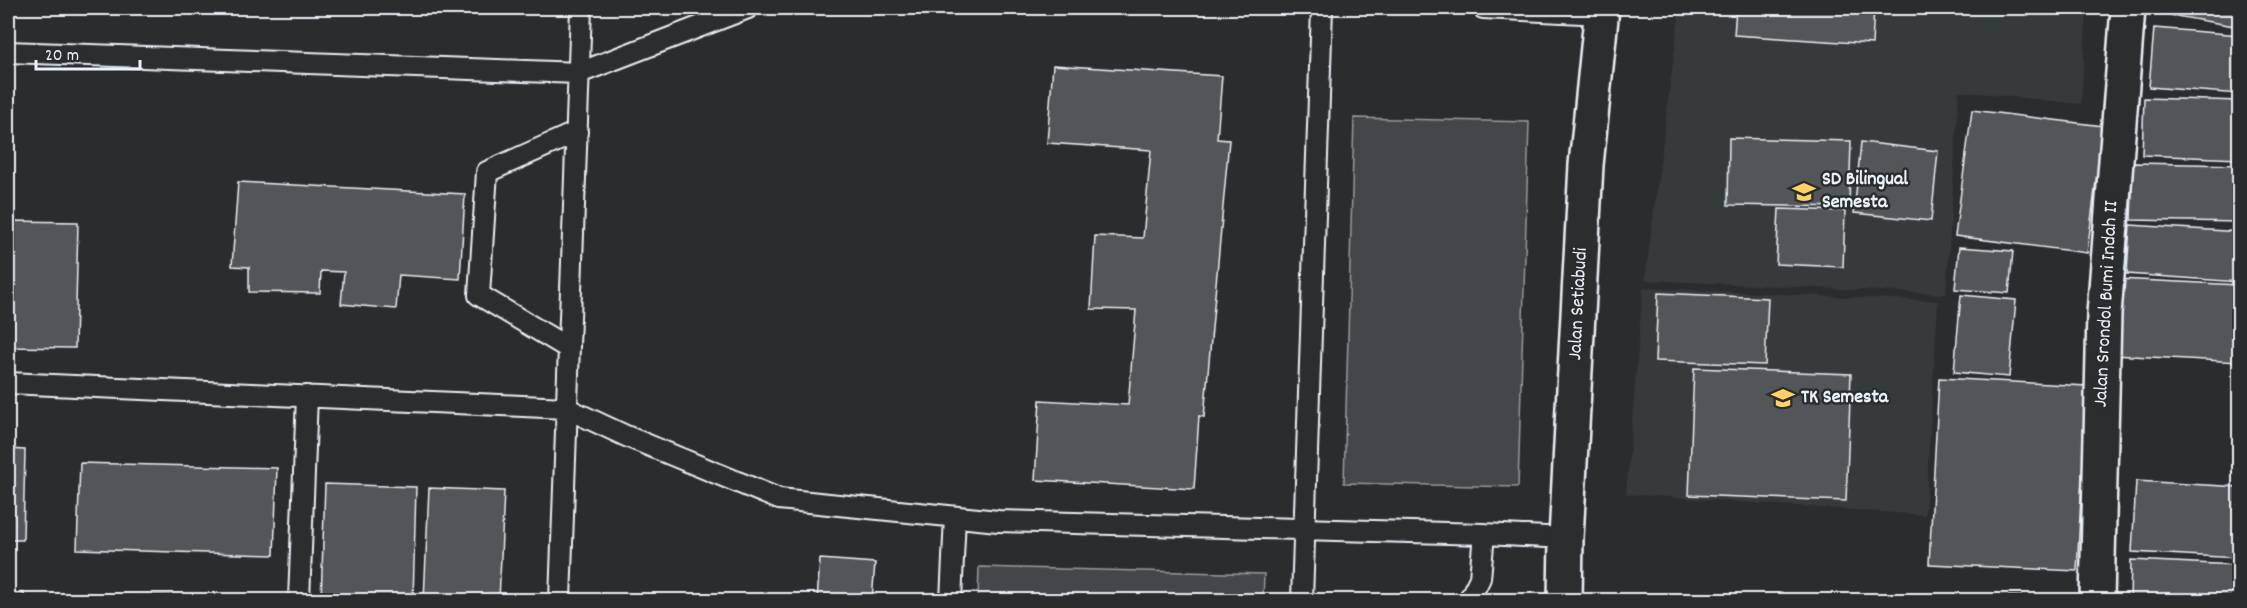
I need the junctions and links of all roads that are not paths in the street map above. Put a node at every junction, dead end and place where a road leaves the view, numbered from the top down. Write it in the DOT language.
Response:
graph roads {
  1 [pos="581,8"];
  2 [pos="748,8"];
  3 [pos="1322,8"];
  4 [pos="1483,8"];
  5 [pos="2128,8"];
  6 [pos="1602,11"];
  7 [pos="8,52"];
  8 [pos="579,73"];
  9 [pos="577,132"];
  10 [pos="568,348"];
  11 [pos="8,383"];
  12 [pos="307,396"];
  13 [pos="566,408"];
  14 [pos="955,517"];
  15 [pos="1303,529"];
  16 [pos="1484,534"];
  17 [pos="1566,538"];
  18 [pos="299,600"];
  19 [pos="560,600"];
  20 [pos="951,600"];
  21 [pos="1302,600"];
  22 [pos="1469,600"];
  23 [pos="1566,600"];
  24 [pos="2097,600"];
  1 -- 8 [label="lane"];
  2 -- 8 [label="lane"];
  3 -- 15 [label="lane"];
  4 -- 6 [label="lane"];
  5 -- 24 [label="main road, Jalan Srondol Bumi Indah II"];
  6 -- 17 [label="main road, Jalan Setiabudi"];
  7 -- 8 [label="lane"];
  8 -- 9 [label="lane"];
  9 -- 10 [label="lane"];
  9 -- 10 [label="lane"];
  10 -- 13 [label="lane"];
  11 -- 12 [label="lane"];
  12 -- 13 [label="lane"];
  12 -- 18 [label="lane"];
  13 -- 14 [label="lane"];
  13 -- 19 [label="lane"];
  14 -- 15 [label="lane"];
  14 -- 20 [label="lane"];
  15 -- 16 [label="lane"];
  15 -- 21 [label="lane"];
  16 -- 17 [label="lane"];
  16 -- 22 [label="lane"];
  17 -- 23 [label="main road, Jalan Setiabudi"];
}
